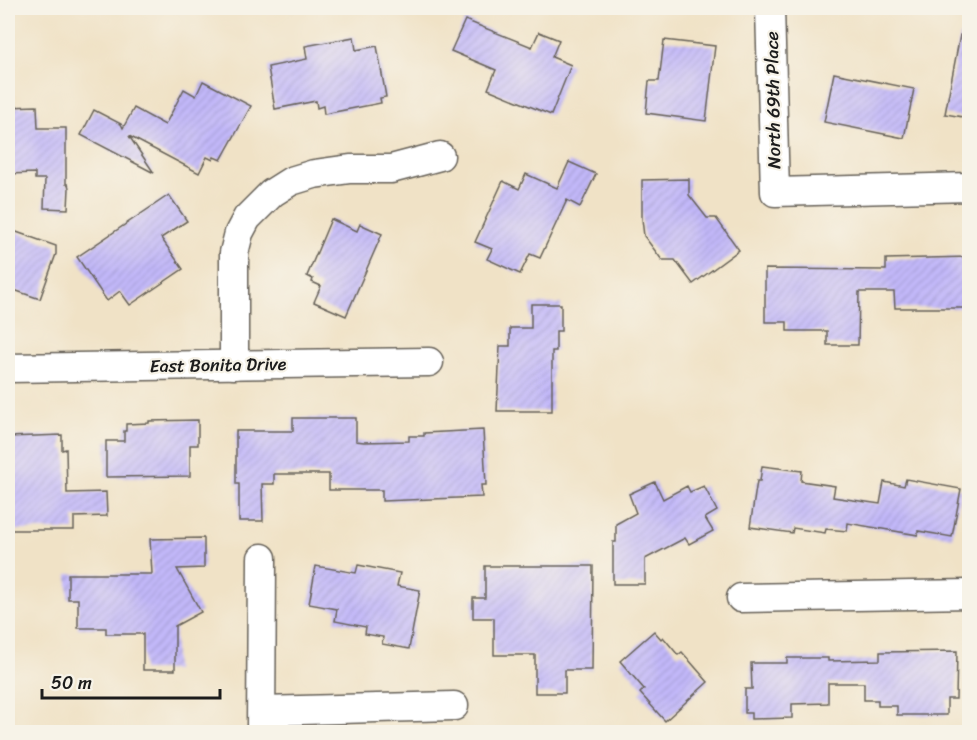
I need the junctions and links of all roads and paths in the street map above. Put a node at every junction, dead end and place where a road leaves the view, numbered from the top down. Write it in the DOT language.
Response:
graph roads {
  1 [pos="770,8"];
  2 [pos="440,156"];
  3 [pos="969,187"];
  4 [pos="429,362"];
  5 [pos="234,365"];
  6 [pos="8,368"];
  7 [pos="262,558"];
  8 [pos="969,594"];
  9 [pos="741,598"];
  10 [pos="454,706"];
  11 [pos="261,722"];
  1 -- 3 [label="street, North 69th Place"];
  2 -- 5 [label="street"];
  4 -- 5 [label="street, East Bonita Drive"];
  5 -- 6 [label="street, East Bonita Drive"];
  7 -- 11 [label="street"];
  8 -- 9 [label="street"];
  10 -- 11 [label="street"];
}
